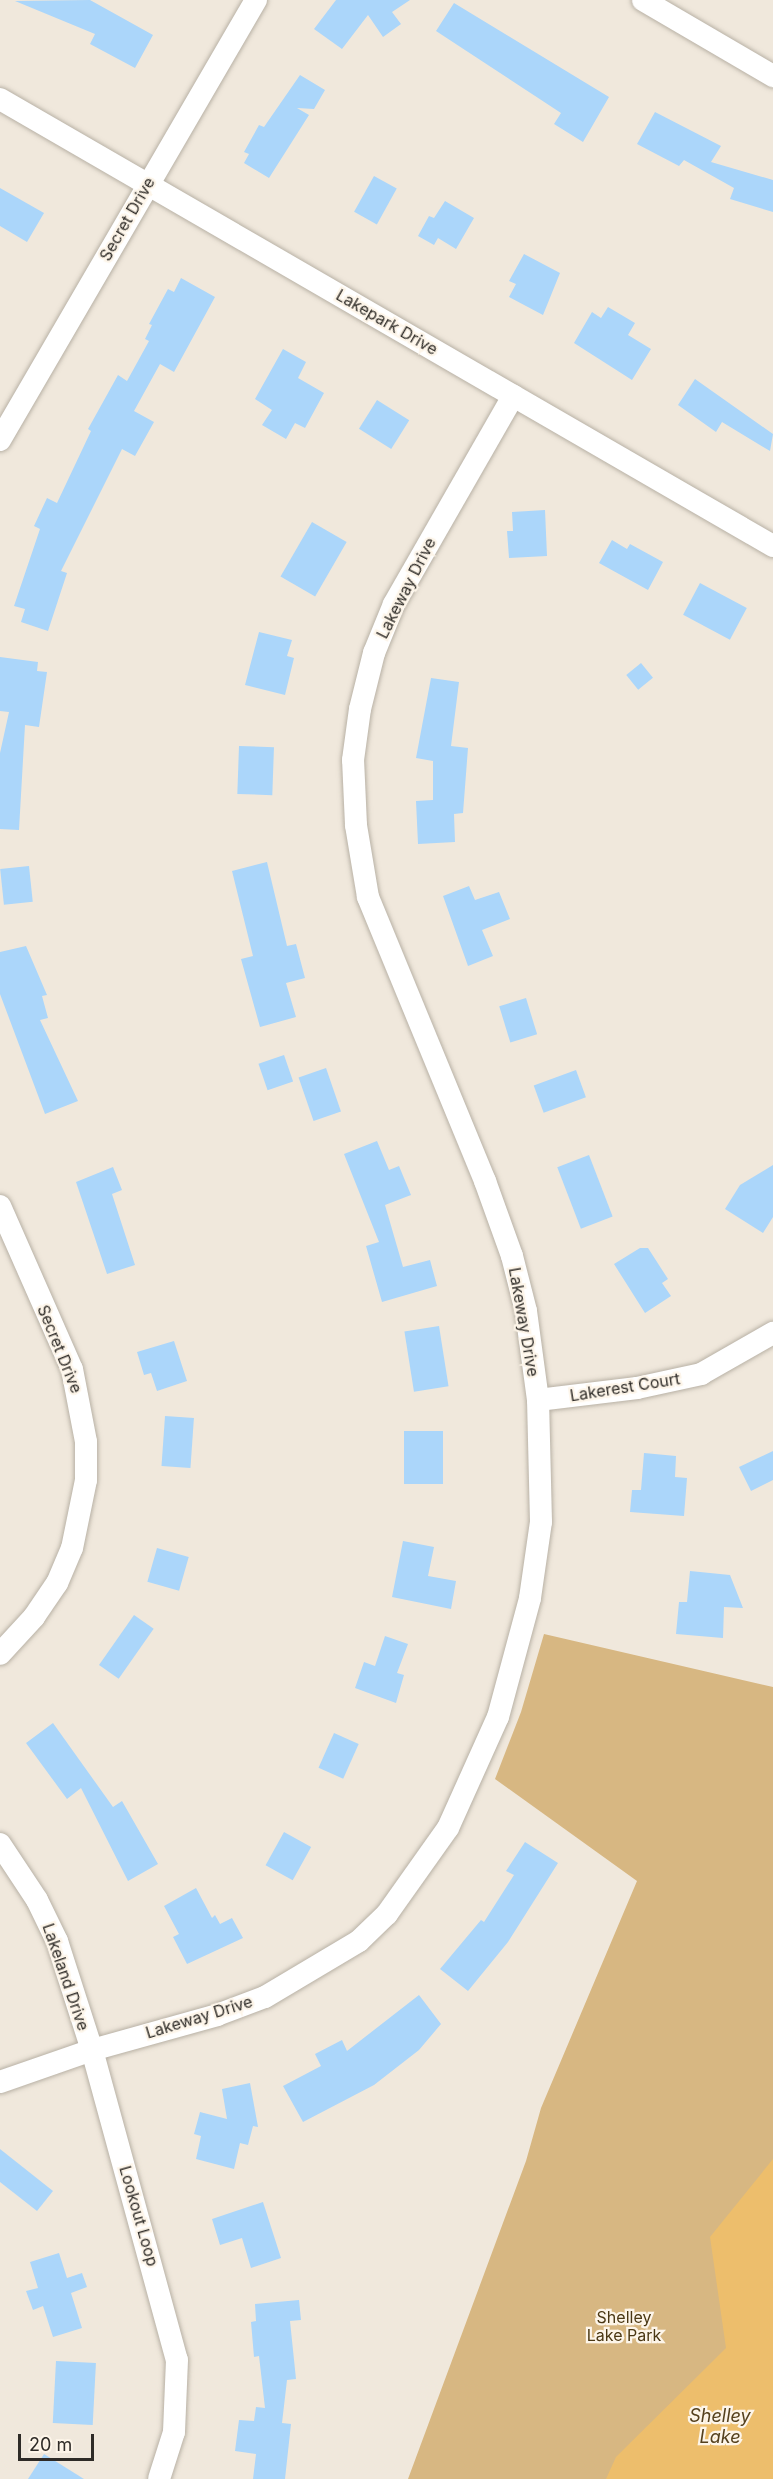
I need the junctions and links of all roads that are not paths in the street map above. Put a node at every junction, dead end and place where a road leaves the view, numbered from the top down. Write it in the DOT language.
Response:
graph roads {
  1 [pos="256,0"];
  2 [pos="643,0"];
  3 [pos="773,76"];
  4 [pos="0,99"];
  5 [pos="148,182"];
  6 [pos="513,396"];
  7 [pos="0,440"];
  8 [pos="773,546"];
  9 [pos="0,1206"];
  10 [pos="773,1333"];
  11 [pos="538,1400"];
  12 [pos="0,1654"];
  13 [pos="0,1844"];
  14 [pos="92,2050"];
  15 [pos="0,2082"];
  16 [pos="159,2479"];
  1 -- 5 [label="street, Secret Drive"];
  2 -- 3 [label="street"];
  4 -- 5 [label="street, Lakepark Drive"];
  5 -- 6 [label="street, Lakepark Drive"];
  5 -- 7 [label="street, Secret Drive"];
  6 -- 8 [label="street, Lakepark Drive"];
  6 -- 11 [label="street, Lakeway Drive"];
  9 -- 12 [label="street, Secret Drive"];
  10 -- 11 [label="street, Lakerest Court"];
  11 -- 14 [label="street, Lakeway Drive"];
  13 -- 14 [label="street, Lakeland Drive"];
  14 -- 15 [label="street"];
  14 -- 16 [label="street, Lookout Loop"];
}
